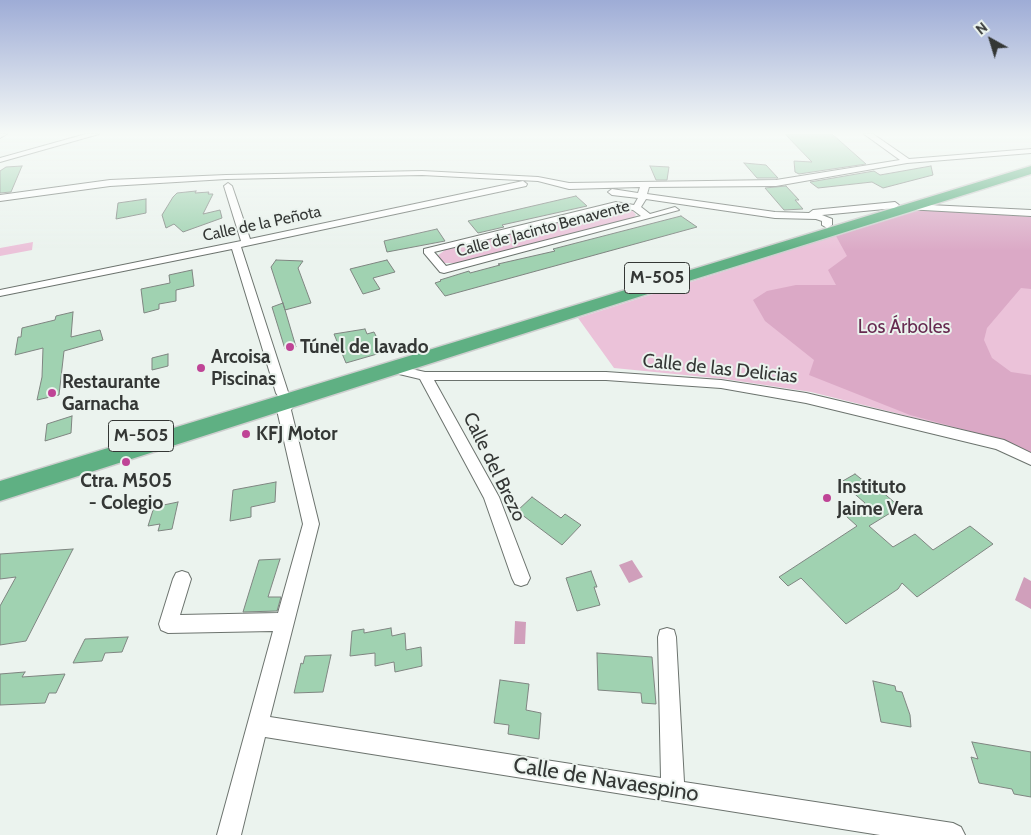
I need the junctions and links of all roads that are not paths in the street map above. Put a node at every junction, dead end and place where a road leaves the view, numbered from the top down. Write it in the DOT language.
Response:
graph roads {
  1 [pos="836,173"];
  2 [pos="1006,173"];
  3 [pos="1020,173"];
  4 [pos="534,181"];
  5 [pos="646,185"];
  6 [pos="663,185"];
  7 [pos="976,185"];
  8 [pos="228,186"];
  9 [pos="569,186"];
  10 [pos="644,197"];
  11 [pos="0,198"];
  12 [pos="660,199"];
  13 [pos="902,206"];
  14 [pos="636,208"];
  15 [pos="957,209"];
  16 [pos="675,210"];
  17 [pos="1031,213"];
  18 [pos="792,215"];
  19 [pos="648,217"];
  20 [pos="827,225"];
  21 [pos="241,244"];
  22 [pos="0,293"];
  23 [pos="400,366"];
  24 [pos="425,376"];
  25 [pos="287,396"];
  26 [pos="1031,459"];
  27 [pos="0,480"];
  28 [pos="0,491"];
  29 [pos="521,578"];
  30 [pos="182,579"];
  31 [pos="286,622"];
  32 [pos="667,637"];
  33 [pos="259,726"];
  34 [pos="673,791"];
  35 [pos="229,835"];
  36 [pos="953,835"];
  1 -- 6 [label="street"];
  2 -- 13 [label="highway, M-505"];
  3 -- 7 [label="highway, M-505"];
  4 -- 5 [label="street"];
  4 -- 9 [label="street"];
  4 -- 11 [label="street"];
  4 -- 21 [label="street, Calle de la Peñota"];
  5 -- 6 [label="street"];
  5 -- 9 [label="street"];
  5 -- 10 [label="street"];
  6 -- 12 [label="street"];
  7 -- 13 [label="highway, M-505"];
  7 -- 15 [label="street"];
  8 -- 21 [label="street"];
  9 -- 10 [label="street"];
  10 -- 12 [label="street"];
  10 -- 14 [label="street, Calle de Jacinto Benavente"];
  12 -- 18 [label="street"];
  13 -- 15 [label="street"];
  13 -- 18 [label="street"];
  13 -- 20 [label="highway, M-505"];
  13 -- 23 [label="highway, M-505"];
  14 -- 19 [label="street, Calle de Jacinto Benavente"];
  14 -- 19 [label="street, Calle de Jacinto Benavente"];
  15 -- 17 [label="street"];
  16 -- 19 [label="street, Calle de Jacinto Benavente"];
  18 -- 20 [label="street"];
  20 -- 25 [label="highway, M-505"];
  21 -- 22 [label="street, Calle de la Peñota"];
  21 -- 25 [label="street"];
  23 -- 24 [label="street, Calle de las Delicias"];
  23 -- 25 [label="highway, M-505"];
  24 -- 26 [label="street, Calle de las Delicias"];
  24 -- 29 [label="street, Calle del Brezo"];
  25 -- 27 [label="highway, M-505"];
  25 -- 28 [label="highway, M-505"];
  25 -- 31 [label="street"];
  30 -- 31 [label="street"];
  31 -- 33 [label="street"];
  32 -- 34 [label="street"];
  33 -- 34 [label="street, Calle de Navaespino"];
  33 -- 35 [label="street"];
  34 -- 36 [label="street, Calle de Navaespino"];
}
